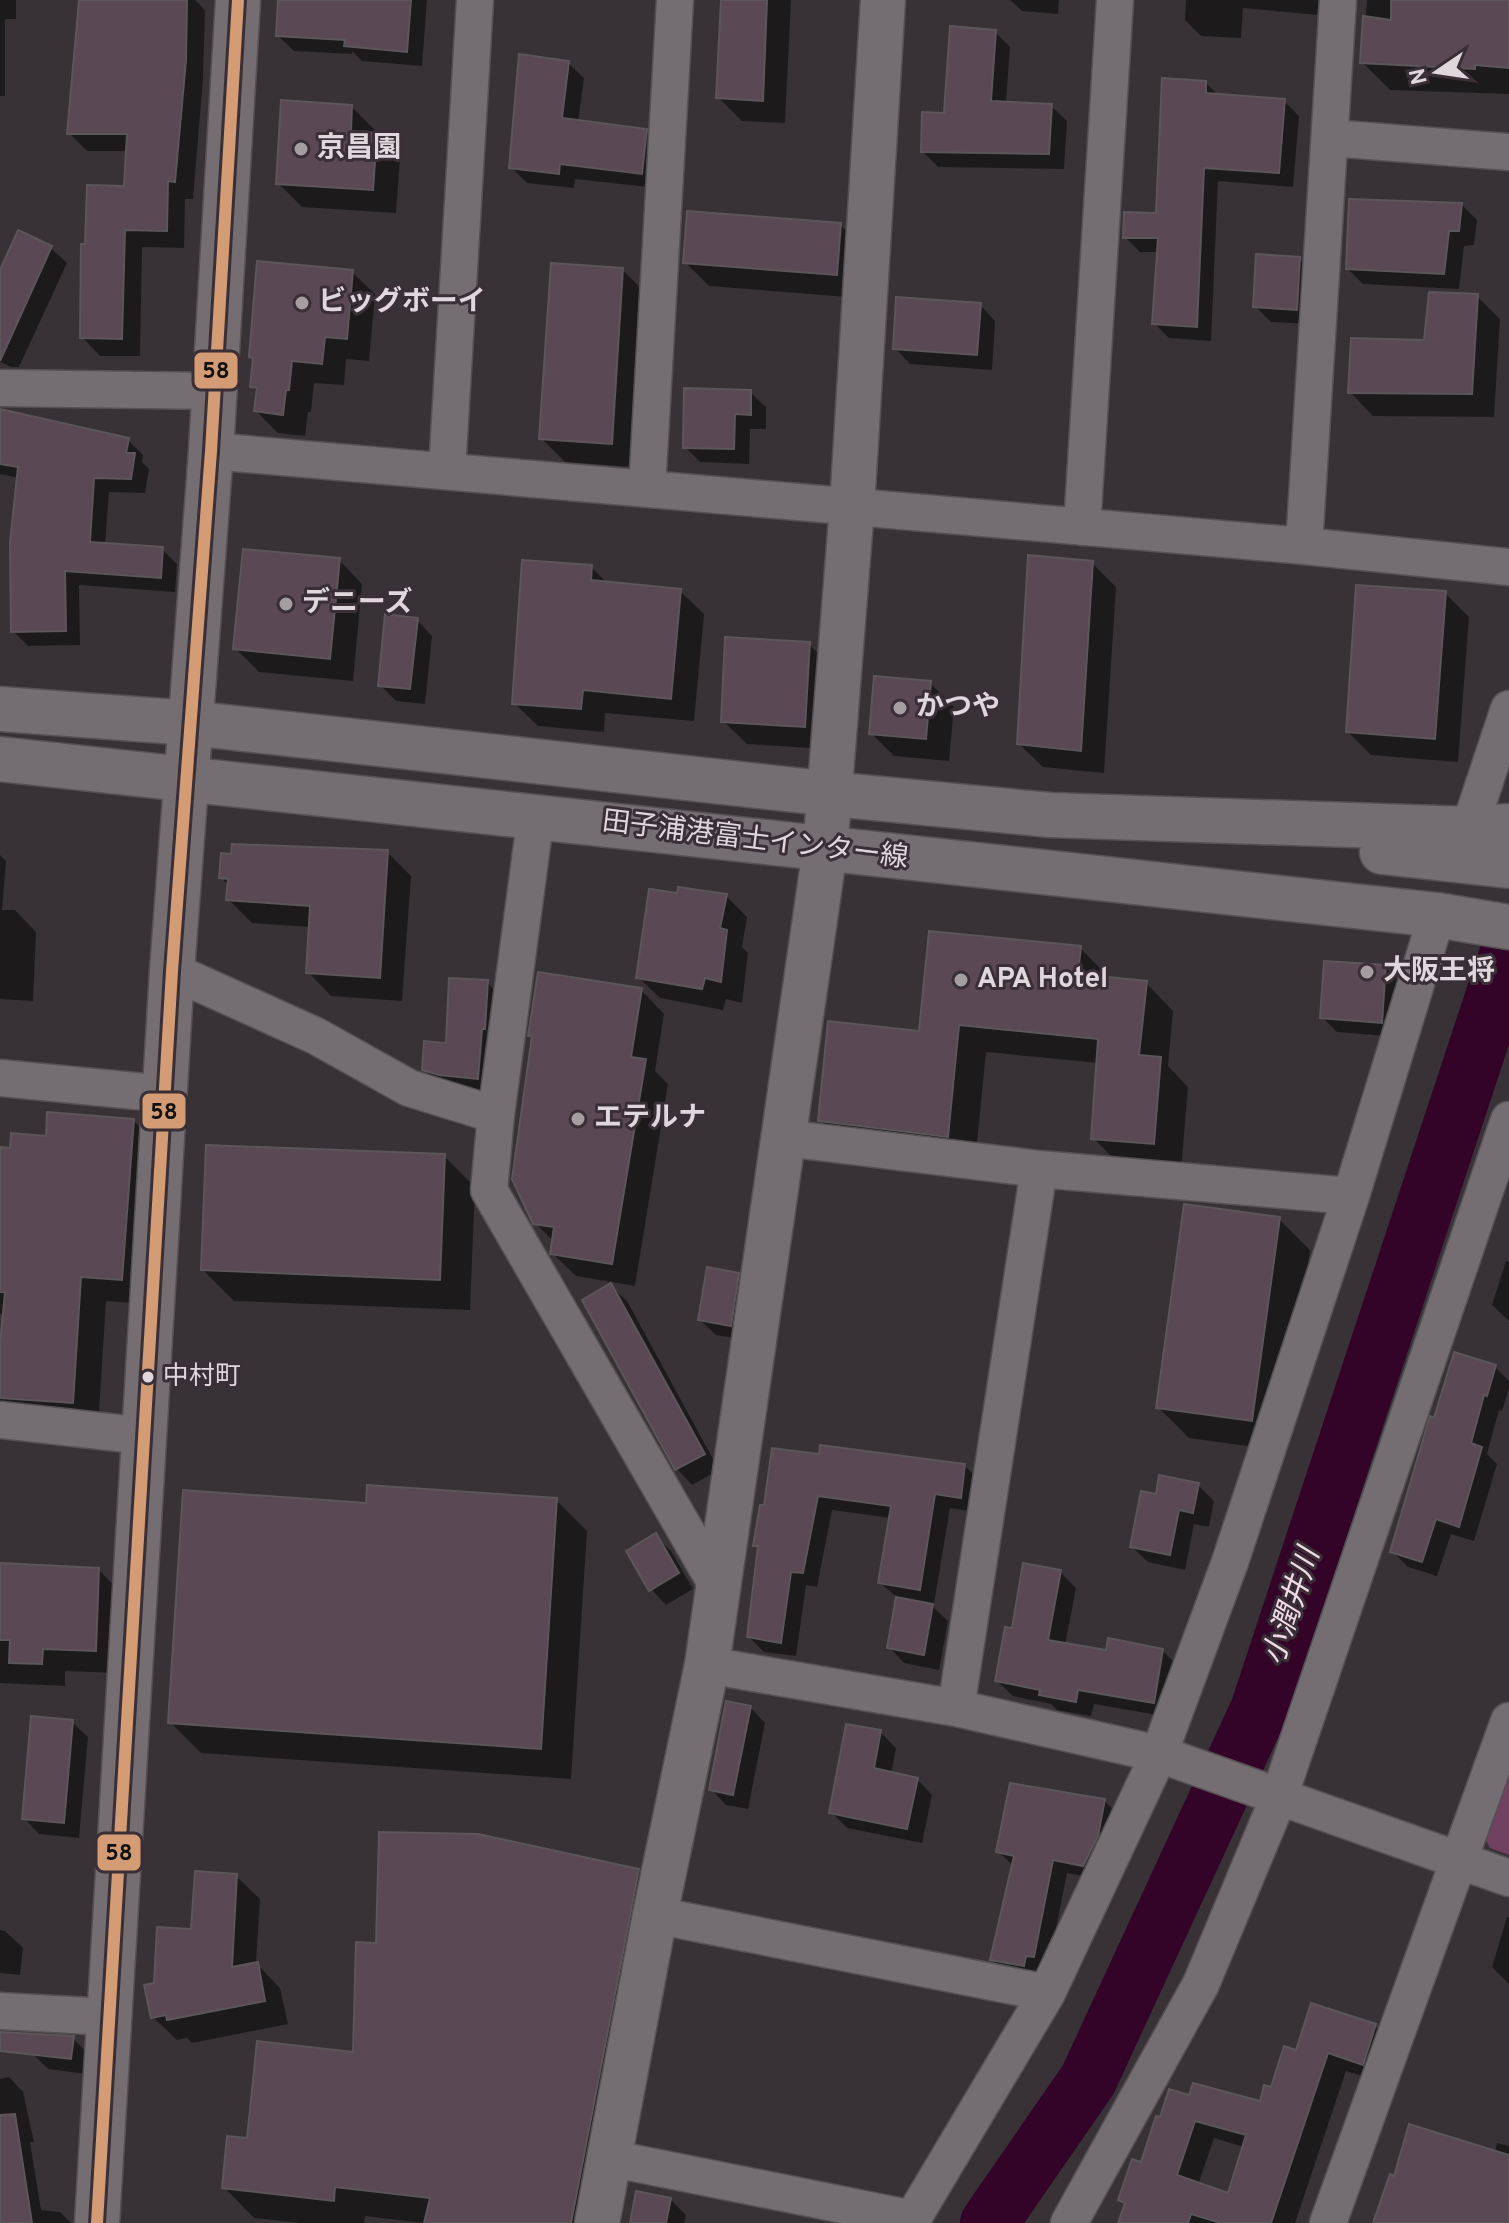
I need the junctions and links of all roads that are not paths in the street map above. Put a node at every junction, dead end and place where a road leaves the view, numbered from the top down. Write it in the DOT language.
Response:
graph roads {
  1 [pos="238,0"];
  2 [pos="475,0"];
  3 [pos="675,0"];
  4 [pos="883,0"];
  5 [pos="1115,0"];
  6 [pos="1338,0"];
  7 [pos="1331,138"];
  8 [pos="1509,152"];
  9 [pos="0,388"];
  10 [pos="214,391"];
  11 [pos="211,451"];
  12 [pos="447,471"];
  13 [pos="647,489"];
  14 [pos="852,507"];
  15 [pos="1082,527"];
  16 [pos="1304,546"];
  17 [pos="1509,567"];
  18 [pos="0,709"];
  19 [pos="1509,709"];
  20 [pos="190,723"];
  21 [pos="0,759"];
  22 [pos="187,778"];
  23 [pos="831,794"];
  24 [pos="536,815"];
  25 [pos="1050,815"];
  26 [pos="1489,827"];
  27 [pos="825,850"];
  28 [pos="1509,866"];
  29 [pos="1437,915"];
  30 [pos="1509,927"];
  31 [pos="172,971"];
  32 [pos="0,1078"];
  33 [pos="166,1094"];
  34 [pos="496,1115"];
  35 [pos="1509,1120"];
  36 [pos="784,1138"];
  37 [pos="1039,1169"];
  38 [pos="1351,1196"];
  39 [pos="1496,1200"];
  40 [pos="0,1420"];
  41 [pos="145,1436"];
  42 [pos="717,1585"];
  43 [pos="707,1665"];
  44 [pos="956,1708"];
  45 [pos="1509,1721"];
  46 [pos="1168,1757"];
  47 [pos="1267,1792"];
  48 [pos="1459,1861"];
  49 [pos="1509,1878"];
  50 [pos="655,1915"];
  51 [pos="1047,1993"];
  52 [pos="0,2011"];
  53 [pos="109,2017"];
  54 [pos="609,2158"];
  55 [pos="911,2221"];
  56 [pos="97,2223"];
  57 [pos="597,2223"];
  58 [pos="1069,2223"];
  59 [pos="1328,2223"];
  1 -- 10 [label="street"];
  2 -- 12 [label="street"];
  3 -- 13 [label="street"];
  4 -- 14 [label="street"];
  5 -- 15 [label="street"];
  6 -- 7 [label="street"];
  7 -- 8 [label="street"];
  7 -- 16 [label="street"];
  9 -- 10 [label="street"];
  10 -- 11 [label="street"];
  11 -- 12 [label="street"];
  11 -- 20 [label="street"];
  12 -- 13 [label="street"];
  13 -- 14 [label="street"];
  14 -- 15 [label="street"];
  14 -- 23 [label="street"];
  15 -- 16 [label="street"];
  16 -- 17 [label="street"];
  18 -- 20 [label="street, 田子浦港富士インター線"];
  19 -- 26 [label="street"];
  20 -- 22 [label="street"];
  20 -- 23 [label="street, 田子浦港富士インター線"];
  21 -- 22 [label="street, 田子浦港富士インター線"];
  22 -- 24 [label="street, 田子浦港富士インター線"];
  22 -- 31 [label="street"];
  23 -- 25 [label="street, 田子浦港富士インター線"];
  23 -- 27 [label="street"];
  24 -- 27 [label="street, 田子浦港富士インター線"];
  24 -- 34 [label="street"];
  25 -- 26 [label="street, 田子浦港富士インター線"];
  25 -- 28 [label="street"];
  27 -- 29 [label="street, 田子浦港富士インター線"];
  27 -- 36 [label="street"];
  29 -- 30 [label="street, 田子浦港富士インター線"];
  29 -- 38 [label="street"];
  31 -- 33 [label="street"];
  31 -- 34 [label="street"];
  32 -- 33 [label="street"];
  33 -- 41 [label="street"];
  34 -- 42 [label="street"];
  35 -- 39 [label="street"];
  36 -- 37 [label="street"];
  36 -- 42 [label="street"];
  37 -- 38 [label="street"];
  37 -- 44 [label="street"];
  38 -- 46 [label="street"];
  39 -- 47 [label="street"];
  40 -- 41 [label="street"];
  41 -- 53 [label="street"];
  42 -- 43 [label="street"];
  43 -- 44 [label="street"];
  43 -- 50 [label="street"];
  44 -- 46 [label="street"];
  45 -- 48 [label="street"];
  46 -- 47 [label="street"];
  46 -- 51 [label="street"];
  47 -- 48 [label="street"];
  47 -- 58 [label="street"];
  48 -- 49 [label="street"];
  48 -- 59 [label="street"];
  50 -- 51 [label="street"];
  50 -- 54 [label="street"];
  51 -- 55 [label="street"];
  52 -- 53 [label="street"];
  53 -- 56 [label="street"];
  54 -- 55 [label="street"];
  54 -- 57 [label="street"];
}
